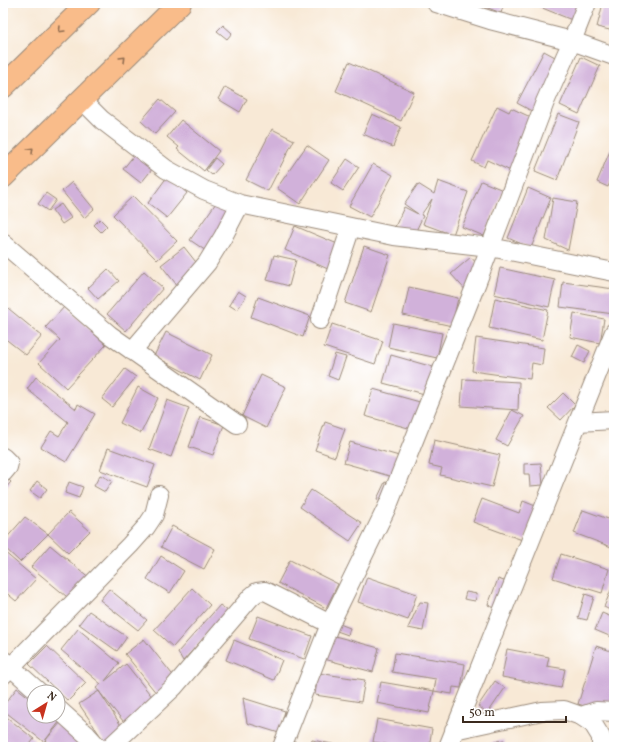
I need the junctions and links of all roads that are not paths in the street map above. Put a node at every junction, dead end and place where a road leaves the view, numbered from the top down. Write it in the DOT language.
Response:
graph roads {
  1 [pos="88,3"];
  2 [pos="180,3"];
  3 [pos="436,3"];
  4 [pos="588,3"];
  5 [pos="572,41"];
  6 [pos="614,56"];
  7 [pos="3,87"];
  8 [pos="82,100"];
  9 [pos="3,177"];
  10 [pos="240,204"];
  11 [pos="351,227"];
  12 [pos="3,243"];
  13 [pos="490,247"];
  14 [pos="614,272"];
  15 [pos="320,320"];
  16 [pos="614,332"];
  17 [pos="132,351"];
  18 [pos="614,420"];
  19 [pos="578,422"];
  20 [pos="236,424"];
  21 [pos="3,457"];
  22 [pos="3,473"];
  23 [pos="159,495"];
  24 [pos="330,624"];
  25 [pos="5,667"];
  26 [pos="28,684"];
  27 [pos="614,712"];
  28 [pos="66,716"];
  29 [pos="581,716"];
  30 [pos="454,730"];
  31 [pos="98,747"];
  32 [pos="110,747"];
  33 [pos="282,747"];
  34 [pos="448,747"];
  35 [pos="601,747"];
  1 -- 7 [label="highway, one-way"];
  8 -- 2 [label="highway, one-way"];
  3 -- 5 [label="street"];
  4 -- 5 [label="street"];
  5 -- 6 [label="street"];
  5 -- 13 [label="street"];
  9 -- 8 [label="highway, one-way"];
  8 -- 10 [label="street"];
  10 -- 11 [label="street"];
  10 -- 17 [label="street"];
  11 -- 13 [label="street"];
  11 -- 15 [label="street"];
  12 -- 17 [label="street"];
  13 -- 14 [label="street"];
  13 -- 24 [label="street"];
  16 -- 19 [label="street"];
  17 -- 20 [label="street"];
  18 -- 19 [label="street"];
  19 -- 30 [label="street"];
  21 -- 22 [label="street"];
  23 -- 25 [label="street"];
  24 -- 32 [label="street"];
  24 -- 33 [label="street"];
  25 -- 26 [label="street"];
  27 -- 29 [label="street"];
  28 -- 31 [label="street"];
  29 -- 30 [label="street"];
  29 -- 35 [label="street"];
  30 -- 34 [label="street"];
}
